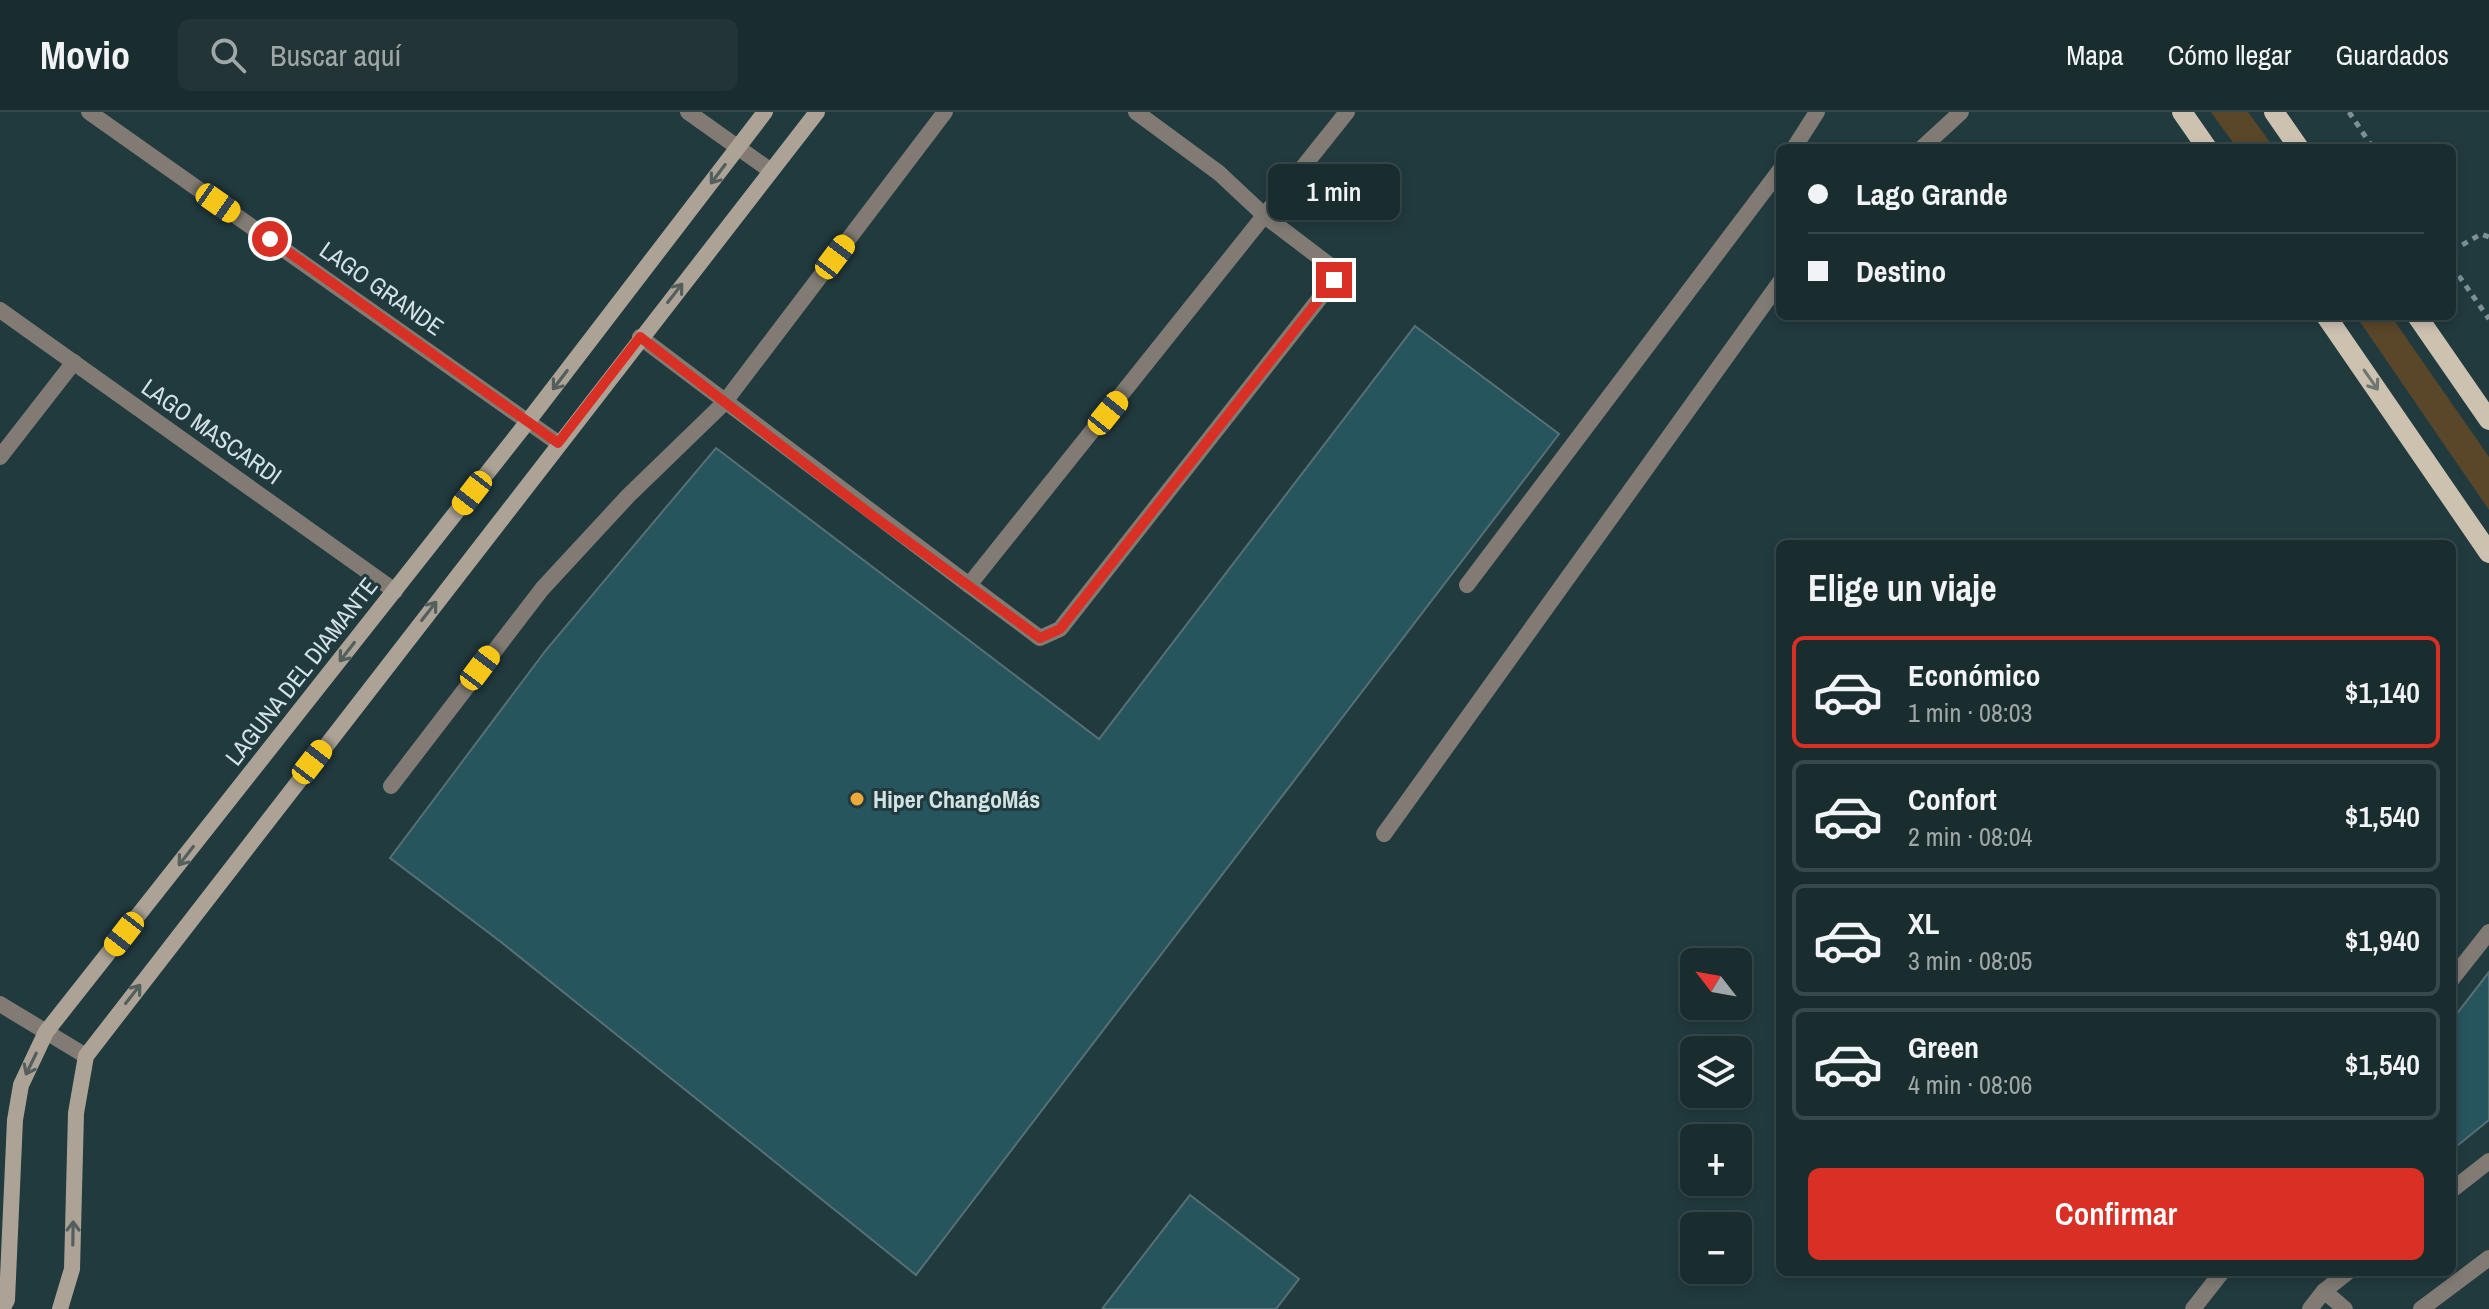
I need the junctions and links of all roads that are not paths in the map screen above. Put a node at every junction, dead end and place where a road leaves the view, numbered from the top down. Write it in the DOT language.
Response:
graph roads {
  1 [pos="89,112"];
  2 [pos="688,112"];
  3 [pos="765,112"];
  4 [pos="817,112"];
  5 [pos="945,112"];
  6 [pos="1136,112"];
  7 [pos="1347,112"];
  8 [pos="1817,112"];
  9 [pos="1961,112"];
  10 [pos="2182,112"];
  11 [pos="2274,112"];
  12 [pos="1797,144"];
  13 [pos="1926,144"];
  14 [pos="2204,144"];
  15 [pos="2296,144"];
  16 [pos="738,148"];
  17 [pos="771,171"];
  18 [pos="1776,175"];
  19 [pos="1266,217"];
  20 [pos="1776,288"];
  21 [pos="0,310"];
  22 [pos="2329,320"];
  23 [pos="2420,320"];
  24 [pos="640,337"];
  25 [pos="74,362"];
  26 [pos="724,403"];
  27 [pos="529,420"];
  28 [pos="2489,420"];
  29 [pos="558,443"];
  30 [pos="0,457"];
  31 [pos="2489,553"];
  32 [pos="969,585"];
  33 [pos="1467,585"];
  34 [pos="395,591"];
  35 [pos="391,786"];
  36 [pos="1384,834"];
  37 [pos="2489,932"];
  38 [pos="2456,974"];
  39 [pos="0,1004"];
  40 [pos="46,1032"];
  41 [pos="86,1056"];
  42 [pos="2489,1161"];
  43 [pos="2456,1187"];
  44 [pos="2489,1258"];
  45 [pos="2219,1276"];
  46 [pos="2343,1276"];
  47 [pos="2324,1291"];
  48 [pos="2,1309"];
  49 [pos="60,1309"];
  50 [pos="2193,1309"];
  51 [pos="2310,1309"];
  52 [pos="2345,1309"];
  53 [pos="2421,1309"];
  1 -- 27 [label="street, LAGO GRANDE"];
  2 -- 16 [label="street"];
  3 -- 16 [label="street, LAGUNA DEL DIAMANTE"];
  4 -- 17 [label="street"];
  5 -- 26 [label="street"];
  6 -- 19 [label="street"];
  7 -- 19 [label="street"];
  8 -- 12 [label="street"];
  9 -- 13 [label="street"];
  10 -- 14 [label="main road"];
  11 -- 15 [label="main road"];
  16 -- 17 [label="street"];
  16 -- 27 [label="street, LAGUNA DEL DIAMANTE, one-way"];
  24 -- 17 [label="street, one-way"];
  18 -- 33 [label="street"];
  19 -- 32 [label="street"];
  19 -- 32 [label="street"];
  20 -- 36 [label="street"];
  21 -- 25 [label="street, LAGO MASCARDI"];
  22 -- 31 [label="main road, one-way"];
  23 -- 28 [label="main road"];
  24 -- 26 [label="street"];
  24 -- 29 [label="street"];
  25 -- 30 [label="street"];
  25 -- 34 [label="street, LAGO MASCARDI"];
  26 -- 32 [label="street"];
  26 -- 35 [label="street"];
  27 -- 29 [label="street, LAGO GRANDE"];
  27 -- 34 [label="street, LAGUNA DEL DIAMANTE"];
  41 -- 29 [label="street, one-way"];
  34 -- 40 [label="street, LAGUNA DEL DIAMANTE, one-way"];
  37 -- 38 [label="street"];
  39 -- 40 [label="street"];
  40 -- 41 [label="street"];
  40 -- 48 [label="street, LAGUNA DEL DIAMANTE, one-way"];
  49 -- 41 [label="street, one-way"];
  42 -- 43 [label="street"];
  44 -- 53 [label="street"];
  45 -- 50 [label="street"];
  46 -- 47 [label="street"];
  47 -- 51 [label="street"];
  47 -- 52 [label="street"];
}
